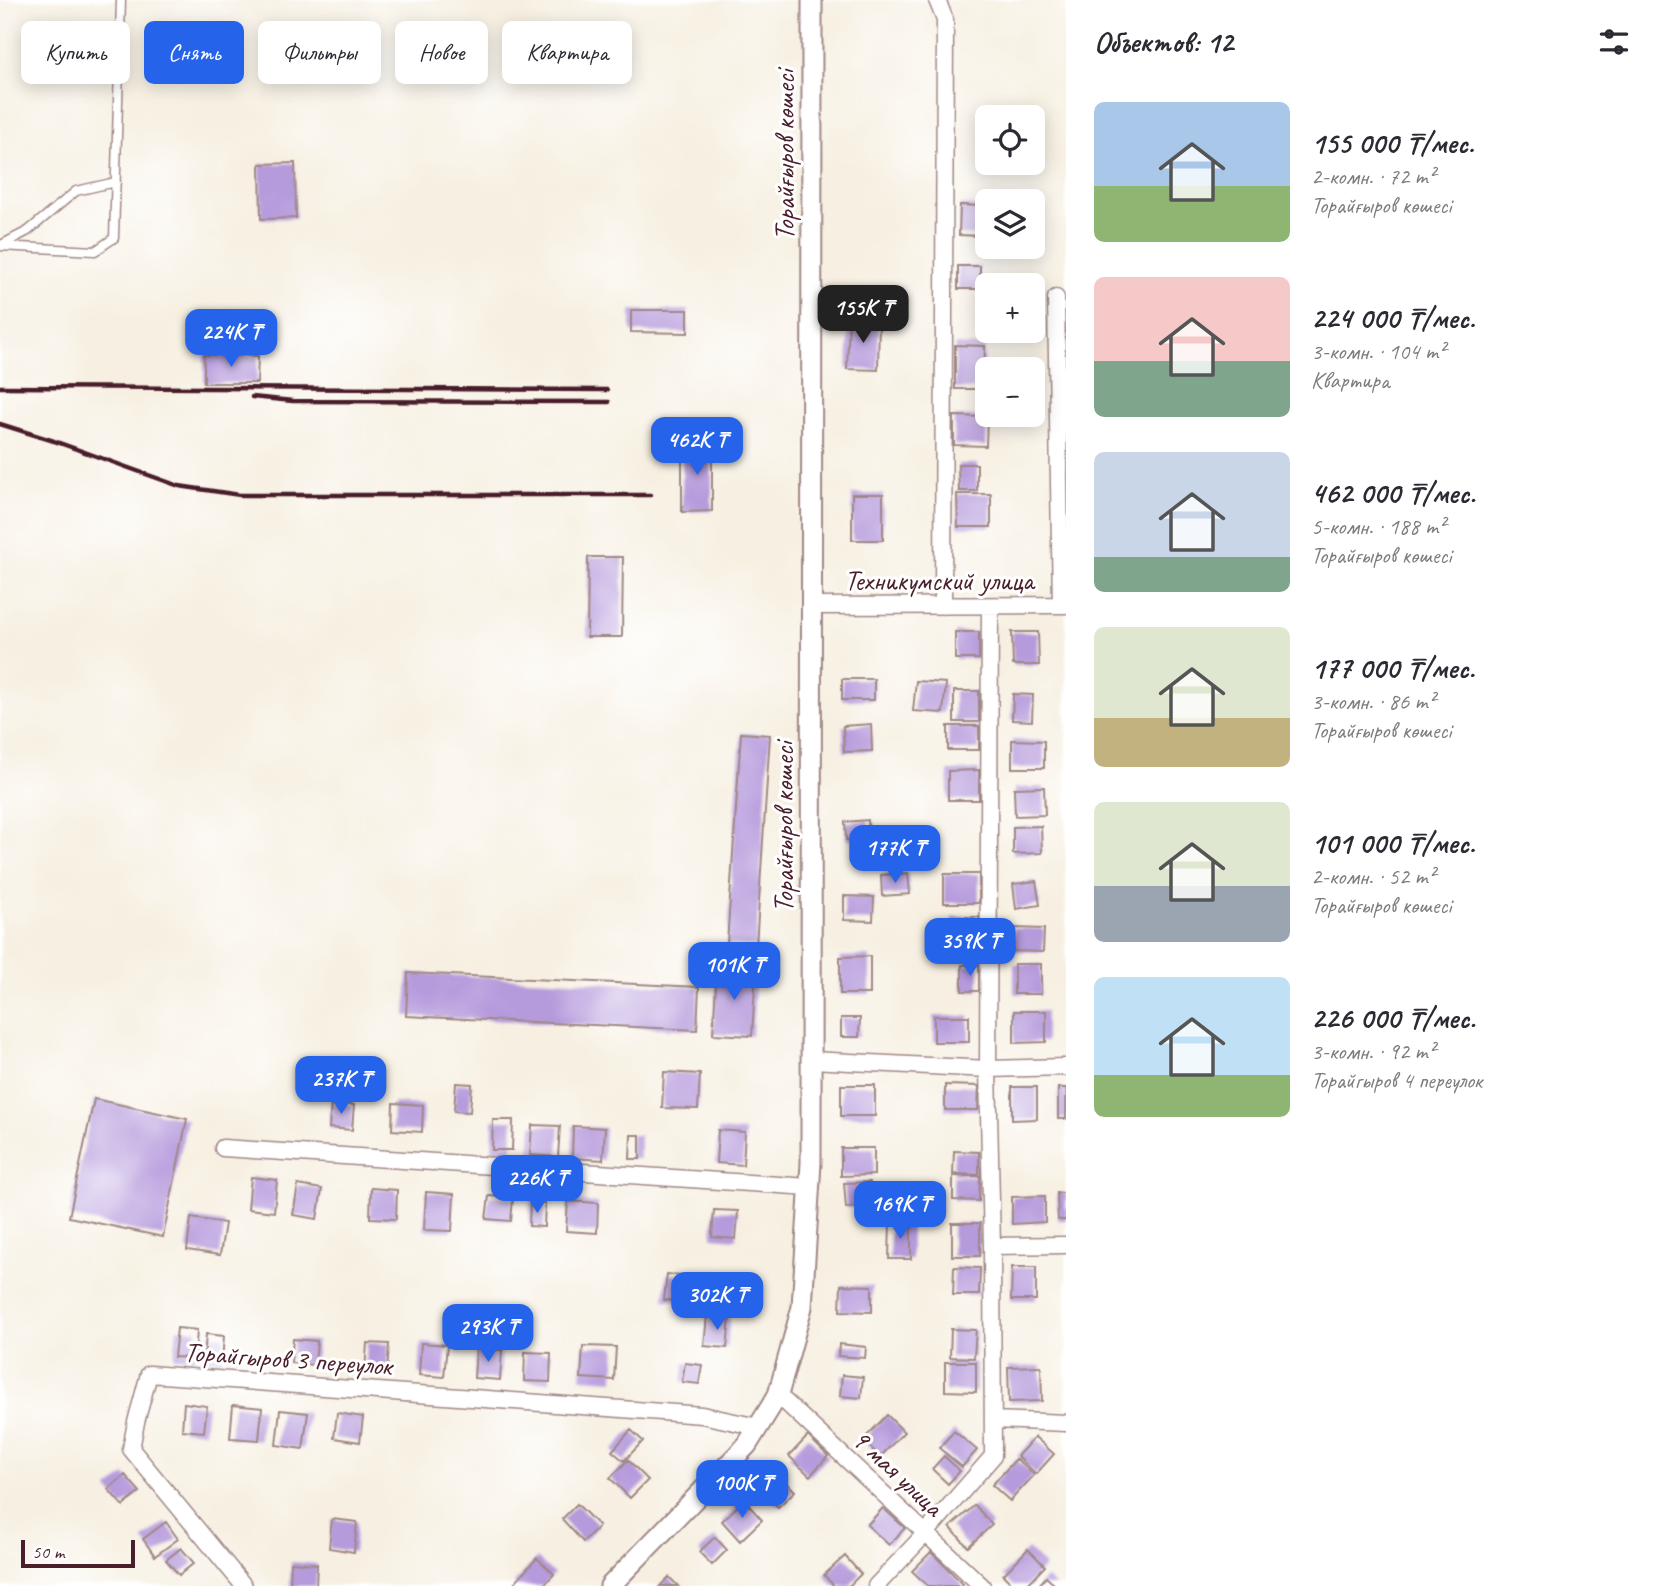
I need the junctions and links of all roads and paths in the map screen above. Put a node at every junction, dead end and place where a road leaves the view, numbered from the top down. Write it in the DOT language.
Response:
graph roads {
  1 [pos="121,0"];
  2 [pos="812,0"];
  3 [pos="937,0"];
  4 [pos="116,182"];
  5 [pos="0,246"];
  6 [pos="1056,298"];
  7 [pos="1063,605"];
  8 [pos="811,606"];
  9 [pos="943,606"];
  10 [pos="990,606"];
  11 [pos="811,1060"];
  12 [pos="1066,1067"];
  13 [pos="988,1069"];
  14 [pos="223,1147"];
  15 [pos="809,1187"];
  16 [pos="992,1245"];
  17 [pos="1066,1245"];
  18 [pos="778,1395"];
  19 [pos="993,1420"];
  20 [pos="1066,1423"];
  21 [pos="758,1427"];
  22 [pos="925,1534"];
  23 [pos="244,1586"];
  24 [pos="610,1586"];
  25 [pos="876,1586"];
  26 [pos="982,1586"];
  1 -- 4 [label="lane"];
  2 -- 8 [label="street, Торайғыров көшесі"];
  3 -- 9 [label="street"];
  4 -- 5 [label="lane"];
  4 -- 5 [label="lane"];
  6 -- 7 [label="street"];
  7 -- 10 [label="street, Техникумский улица"];
  8 -- 9 [label="street, Техникумский улица"];
  8 -- 11 [label="street, Торайғыров көшесі"];
  9 -- 10 [label="street, Техникумский улица"];
  10 -- 13 [label="street"];
  11 -- 13 [label="street"];
  11 -- 15 [label="street, Торайғыров көшесі"];
  12 -- 13 [label="street"];
  13 -- 16 [label="street"];
  14 -- 15 [label="street"];
  15 -- 18 [label="street, Торайғыров көшесі"];
  16 -- 17 [label="street"];
  16 -- 19 [label="street"];
  18 -- 21 [label="street, Торайғыров көшесі"];
  18 -- 22 [label="street, 9 мая улица"];
  19 -- 20 [label="street"];
  19 -- 22 [label="street"];
  21 -- 23 [label="street, Торайгыров 3 переулок"];
  21 -- 24 [label="street, Торайғыров көшесі"];
  22 -- 25 [label="street"];
  22 -- 26 [label="street, 9 мая улица"];
}
